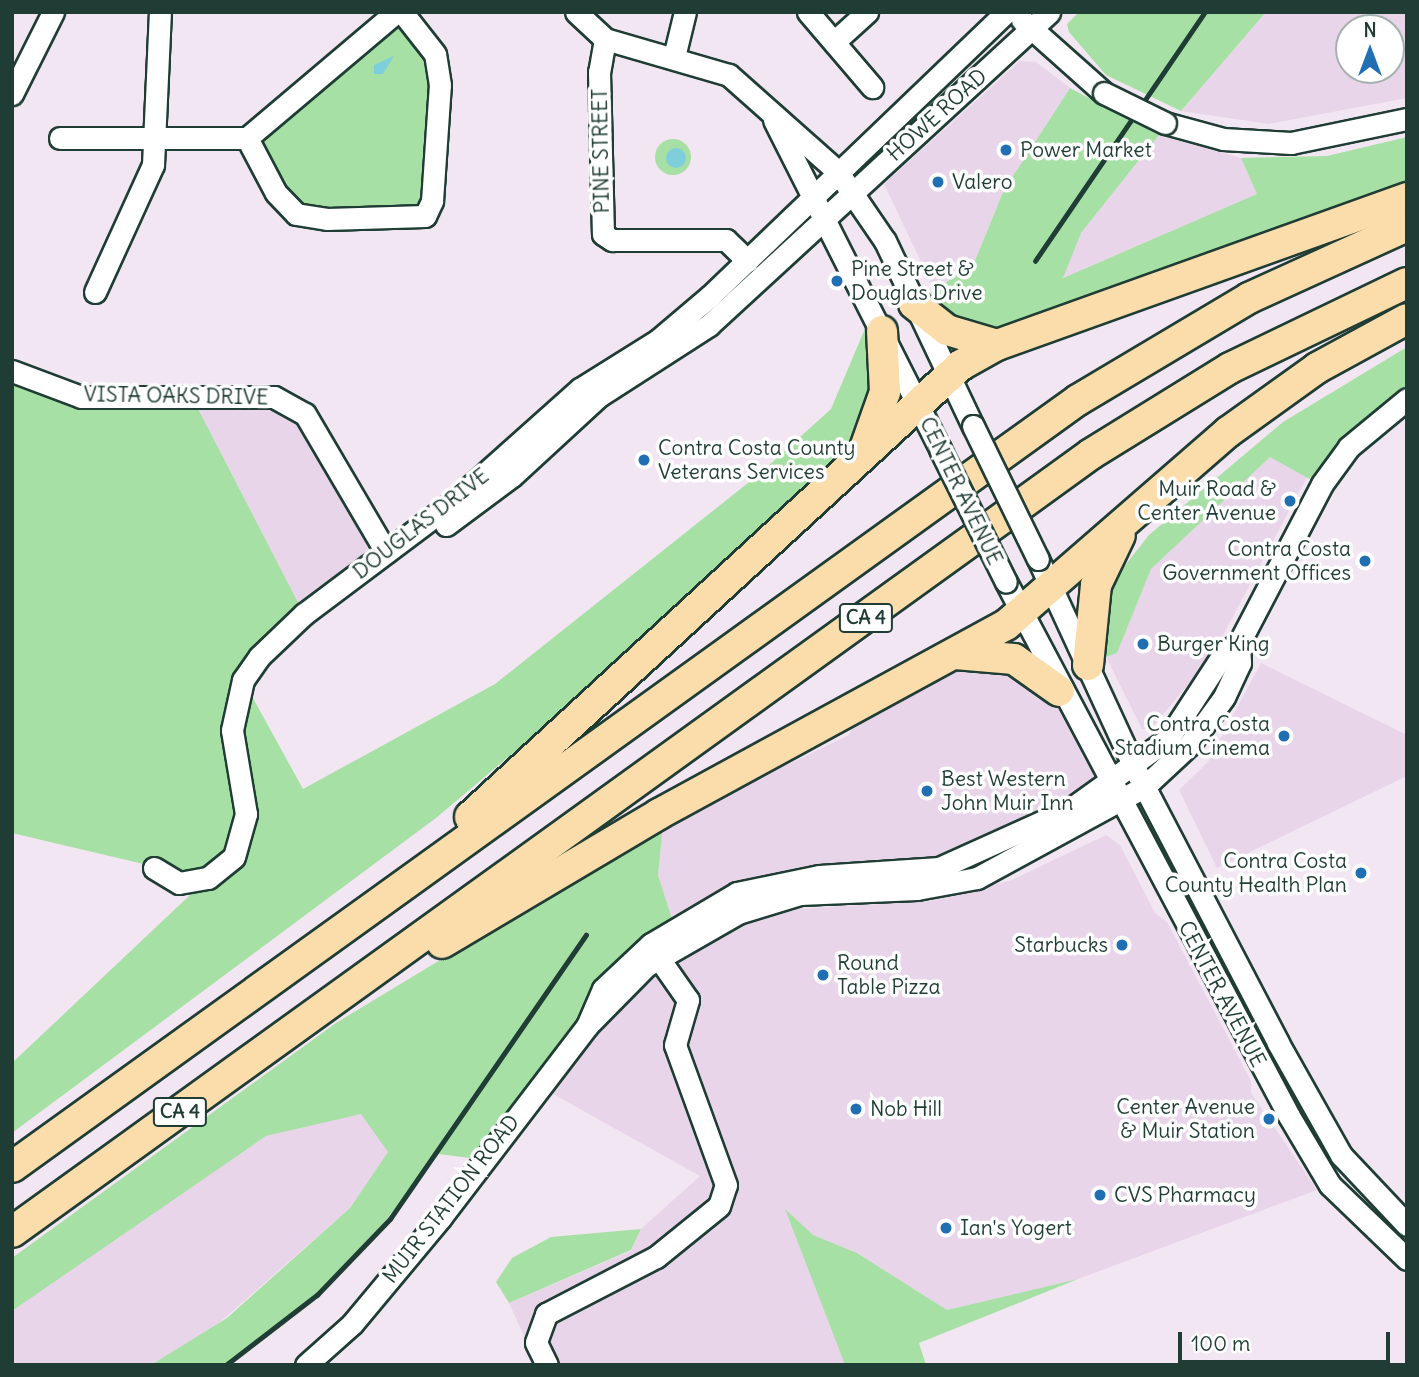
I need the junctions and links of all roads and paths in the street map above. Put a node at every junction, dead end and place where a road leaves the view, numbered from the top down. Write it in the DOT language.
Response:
graph roads {
  1 [pos="53,12"];
  2 [pos="160,12"];
  3 [pos="396,12"];
  4 [pos="402,12"];
  5 [pos="576,12"];
  6 [pos="685,12"];
  7 [pos="808,12"];
  8 [pos="867,12"];
  9 [pos="1006,12"];
  10 [pos="1014,12"];
  11 [pos="1049,12"];
  12 [pos="1031,29"];
  13 [pos="605,39"];
  14 [pos="834,43"];
  15 [pos="674,57"];
  16 [pos="872,87"];
  17 [pos="12,94"];
  18 [pos="765,103"];
  19 [pos="1407,119"];
  20 [pos="60,138"];
  21 [pos="247,138"];
  22 [pos="157,141"];
  23 [pos="837,171"];
  24 [pos="854,191"];
  25 [pos="814,197"];
  26 [pos="1407,198"];
  27 [pos="825,218"];
  28 [pos="1407,226"];
  29 [pos="748,261"];
  30 [pos="1407,283"];
  31 [pos="95,292"];
  32 [pos="914,304"];
  33 [pos="1407,319"];
  34 [pos="882,331"];
  35 [pos="997,345"];
  36 [pos="12,371"];
  37 [pos="948,376"];
  38 [pos="1407,399"];
  39 [pos="919,405"];
  40 [pos="859,461"];
  41 [pos="1126,524"];
  42 [pos="386,551"];
  43 [pos="1053,588"];
  44 [pos="1021,614"];
  45 [pos="299,622"];
  46 [pos="1239,643"];
  47 [pos="955,654"];
  48 [pos="1088,665"];
  49 [pos="1059,691"];
  50 [pos="1134,767"];
  51 [pos="1109,784"];
  52 [pos="1144,787"];
  53 [pos="1120,803"];
  54 [pos="154,868"];
  55 [pos="359,917"];
  56 [pos="655,951"];
  57 [pos="348,990"];
  58 [pos="123,1087"];
  59 [pos="12,1152"];
  60 [pos="12,1167"];
  61 [pos="1407,1225"];
  62 [pos="12,1232"];
  63 [pos="1407,1259"];
  64 [pos="306,1365"];
  65 [pos="547,1365"];
  1 -- 17 [label="street"];
  2 -- 22 [label="street"];
  3 -- 21 [label="street"];
  4 -- 21 [label="street"];
  5 -- 13 [label="street"];
  6 -- 15 [label="street"];
  7 -- 14 [label="street"];
  8 -- 14 [label="street"];
  9 -- 23 [label="street, HOWE ROAD"];
  10 -- 12 [label="street"];
  11 -- 12 [label="street, HOWE ROAD"];
  12 -- 19 [label="street, bridge"];
  12 -- 24 [label="street, HOWE ROAD"];
  13 -- 15 [label="street"];
  13 -- 29 [label="street, PINE STREET"];
  14 -- 16 [label="street"];
  15 -- 18 [label="street"];
  18 -- 23 [label="street"];
  18 -- 25 [label="street"];
  20 -- 22 [label="street"];
  21 -- 22 [label="street"];
  22 -- 31 [label="street"];
  23 -- 24 [label="street"];
  23 -- 25 [label="street, HOWE ROAD"];
  24 -- 27 [label="street, HOWE ROAD"];
  24 -- 32 [label="street"];
  25 -- 27 [label="street"];
  25 -- 29 [label="street, DOUGLAS DRIVE"];
  26 -- 35 [label="highway"];
  27 -- 34 [label="street"];
  27 -- 45 [label="street"];
  28 -- 55 [label="highway, CA 4"];
  29 -- 42 [label="street, DOUGLAS DRIVE"];
  30 -- 57 [label="highway, CA 4"];
  32 -- 35 [label="highway"];
  32 -- 37 [label="street"];
  33 -- 41 [label="highway"];
  34 -- 39 [label="street"];
  34 -- 40 [label="highway"];
  35 -- 37 [label="highway"];
  36 -- 42 [label="street, VISTA OAKS DRIVE"];
  37 -- 39 [label="highway"];
  37 -- 43 [label="street, CENTER AVENUE, bridge"];
  38 -- 46 [label="street"];
  39 -- 40 [label="highway"];
  39 -- 44 [label="street, CENTER AVENUE, bridge"];
  40 -- 55 [label="highway"];
  41 -- 43 [label="highway"];
  41 -- 48 [label="highway"];
  42 -- 45 [label="street, DOUGLAS DRIVE"];
  43 -- 44 [label="highway"];
  43 -- 48 [label="street, CENTER AVENUE"];
  44 -- 47 [label="highway"];
  44 -- 49 [label="street, CENTER AVENUE"];
  45 -- 54 [label="street, DOUGLAS DRIVE"];
  46 -- 50 [label="street, MUIR STATION ROAD"];
  46 -- 52 [label="street, MUIR STATION ROAD"];
  47 -- 49 [label="highway"];
  47 -- 57 [label="highway"];
  48 -- 50 [label="street, CENTER AVENUE"];
  49 -- 51 [label="street, CENTER AVENUE"];
  50 -- 51 [label="street, MUIR STATION ROAD"];
  50 -- 52 [label="street, CENTER AVENUE"];
  51 -- 53 [label="street, CENTER AVENUE"];
  51 -- 56 [label="street, MUIR STATION ROAD"];
  52 -- 53 [label="street, MUIR STATION ROAD"];
  52 -- 61 [label="street, CENTER AVENUE"];
  53 -- 56 [label="street, MUIR STATION ROAD"];
  53 -- 63 [label="street, CENTER AVENUE"];
  55 -- 58 [label="highway, CA 4"];
  56 -- 64 [label="street, MUIR STATION ROAD"];
  56 -- 65 [label="street"];
  57 -- 62 [label="highway, CA 4"];
  58 -- 59 [label="highway"];
  58 -- 60 [label="highway, CA 4"];
}
